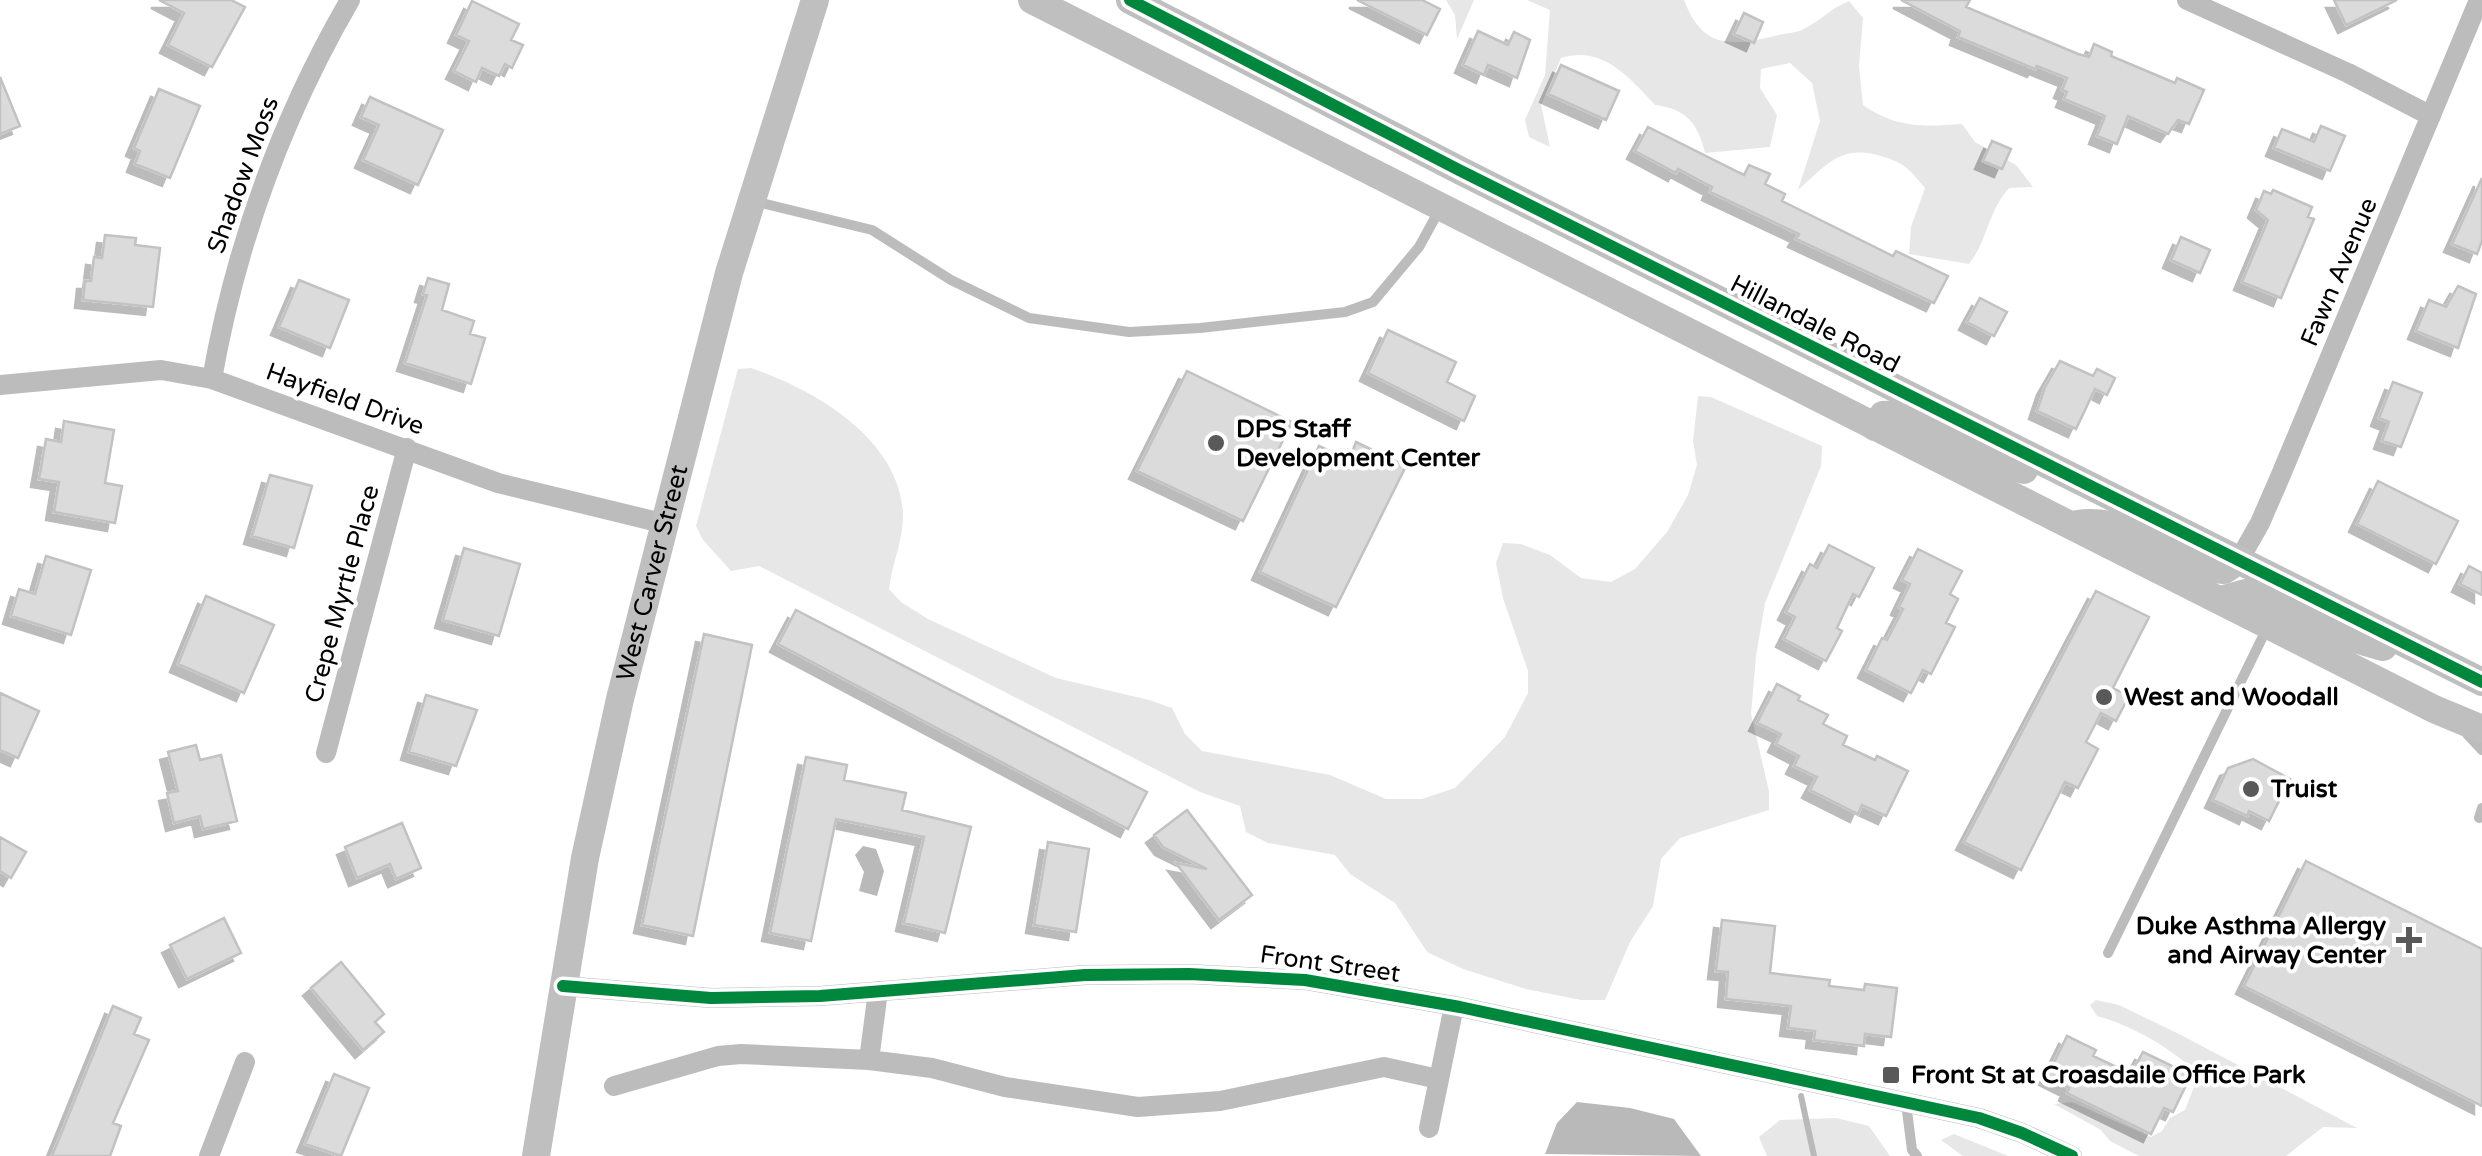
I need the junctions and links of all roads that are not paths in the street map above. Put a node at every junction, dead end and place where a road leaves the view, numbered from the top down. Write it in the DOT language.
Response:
graph roads {
  1 [pos="350,0"];
  2 [pos="815,0"];
  3 [pos="1032,0"];
  4 [pos="1130,0"];
  5 [pos="2186,0"];
  6 [pos="2478,0"];
  7 [pos="2431,116"];
  8 [pos="752,200"];
  9 [pos="1441,207"];
  10 [pos="212,378"];
  11 [pos="0,385"];
  12 [pos="1875,426"];
  13 [pos="407,448"];
  14 [pos="2084,484"];
  15 [pos="666,524"];
  16 [pos="2071,525"];
  17 [pos="2239,560"];
  18 [pos="2220,600"];
  19 [pos="2269,626"];
  20 [pos="2442,664"];
  21 [pos="2482,682"];
  22 [pos="2434,709"];
  23 [pos="2482,729"];
  24 [pos="2482,750"];
  25 [pos="326,753"];
  26 [pos="2108,953"];
  27 [pos="564,986"];
  28 [pos="878,991"];
  29 [pos="1454,1006"];
  30 [pos="869,1060"];
  31 [pos="245,1062"];
  32 [pos="1438,1079"];
  33 [pos="614,1086"];
  34 [pos="1906,1102"];
  35 [pos="1429,1128"];
  36 [pos="209,1156"];
  37 [pos="536,1156"];
  38 [pos="1917,1156"];
  39 [pos="2072,1156"];
  1 -- 10 [label="street, Shadow Moss"];
  2 -- 8 [label="main road, West Carver Street"];
  3 -- 9 [label="main road"];
  4 -- 14 [label="main road, Hillandale Road"];
  5 -- 7 [label="street"];
  6 -- 7 [label="street, Fawn Avenue"];
  7 -- 17 [label="street, Fawn Avenue"];
  8 -- 9 [label="lane"];
  8 -- 15 [label="main road, West Carver Street"];
  9 -- 12 [label="main road"];
  10 -- 11 [label="street, Hayfield Drive"];
  10 -- 13 [label="street, Hayfield Drive"];
  12 -- 14 [label="main road"];
  12 -- 16 [label="main road"];
  13 -- 15 [label="street, Hayfield Drive"];
  13 -- 25 [label="street, Crepe Myrtle Place"];
  14 -- 17 [label="main road, Hillandale Road"];
  15 -- 27 [label="main road, West Carver Street"];
  16 -- 17 [label="main road"];
  16 -- 18 [label="main road"];
  17 -- 20 [label="main road, Hillandale Road"];
  18 -- 19 [label="main road"];
  18 -- 20 [label="main road"];
  19 -- 22 [label="main road"];
  19 -- 26 [label="lane"];
  20 -- 21 [label="main road, Hillandale Road"];
  22 -- 23 [label="main road"];
  22 -- 24 [label="lane"];
  27 -- 28 [label="street, Front Street"];
  27 -- 37 [label="main road, West Carver Street"];
  28 -- 29 [label="street, Front Street"];
  28 -- 30 [label="street"];
  29 -- 32 [label="street"];
  29 -- 34 [label="street, Front Street"];
  30 -- 32 [label="street"];
  30 -- 33 [label="street"];
  31 -- 36 [label="street"];
  32 -- 35 [label="street"];
  34 -- 38 [label="lane"];
  34 -- 39 [label="street, Front Street"];
}
